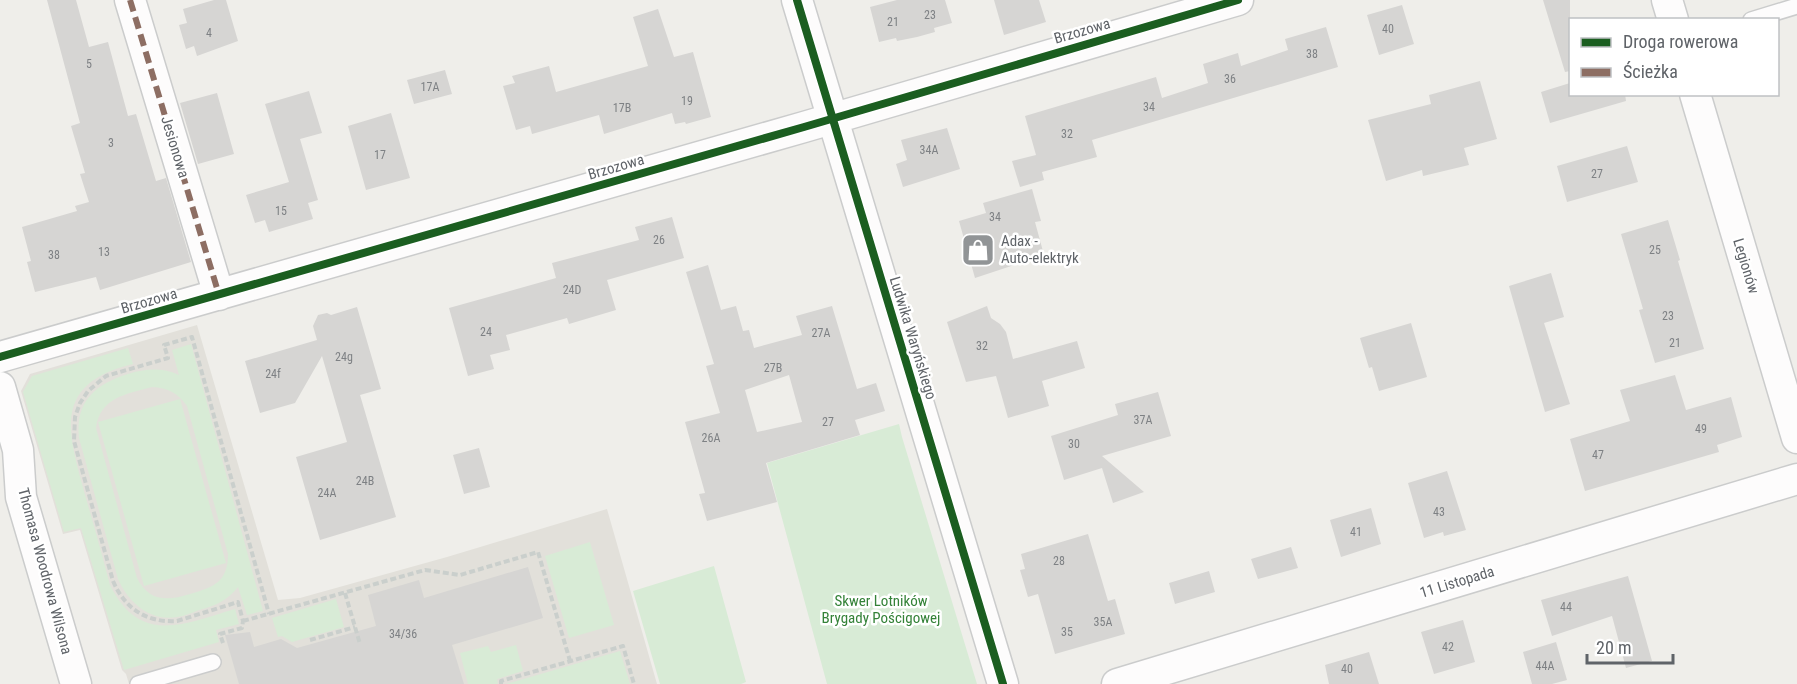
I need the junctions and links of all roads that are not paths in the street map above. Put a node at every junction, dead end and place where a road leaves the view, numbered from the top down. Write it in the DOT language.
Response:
graph roads {
  1 [pos="130,0"];
  2 [pos="797,0"];
  3 [pos="1238,0"];
  4 [pos="1667,0"];
  5 [pos="1797,6"];
  6 [pos="1672,18"];
  7 [pos="1758,18"];
  8 [pos="1696,96"];
  9 [pos="832,119"];
  10 [pos="219,295"];
  11 [pos="0,357"];
  12 [pos="0,387"];
  13 [pos="1797,438"];
  14 [pos="1797,479"];
  15 [pos="213,662"];
  16 [pos="76,684"];
  17 [pos="138,684"];
  18 [pos="1003,684"];
  19 [pos="1117,684"];
  1 -- 10 [label="street, Jesionowa"];
  2 -- 9 [label="street, Ludwika Waryńskiego"];
  3 -- 9 [label="street, Brzozowa"];
  4 -- 6 [label="street"];
  5 -- 7 [label="lane"];
  8 -- 13 [label="street, Legionów"];
  9 -- 10 [label="street, Brzozowa"];
  9 -- 18 [label="street, Ludwika Waryńskiego"];
  10 -- 11 [label="street, Brzozowa"];
  12 -- 16 [label="street, Thomasa Woodrowa Wilsona"];
  14 -- 19 [label="street, 11 Listopada"];
  15 -- 17 [label="lane"];
}
